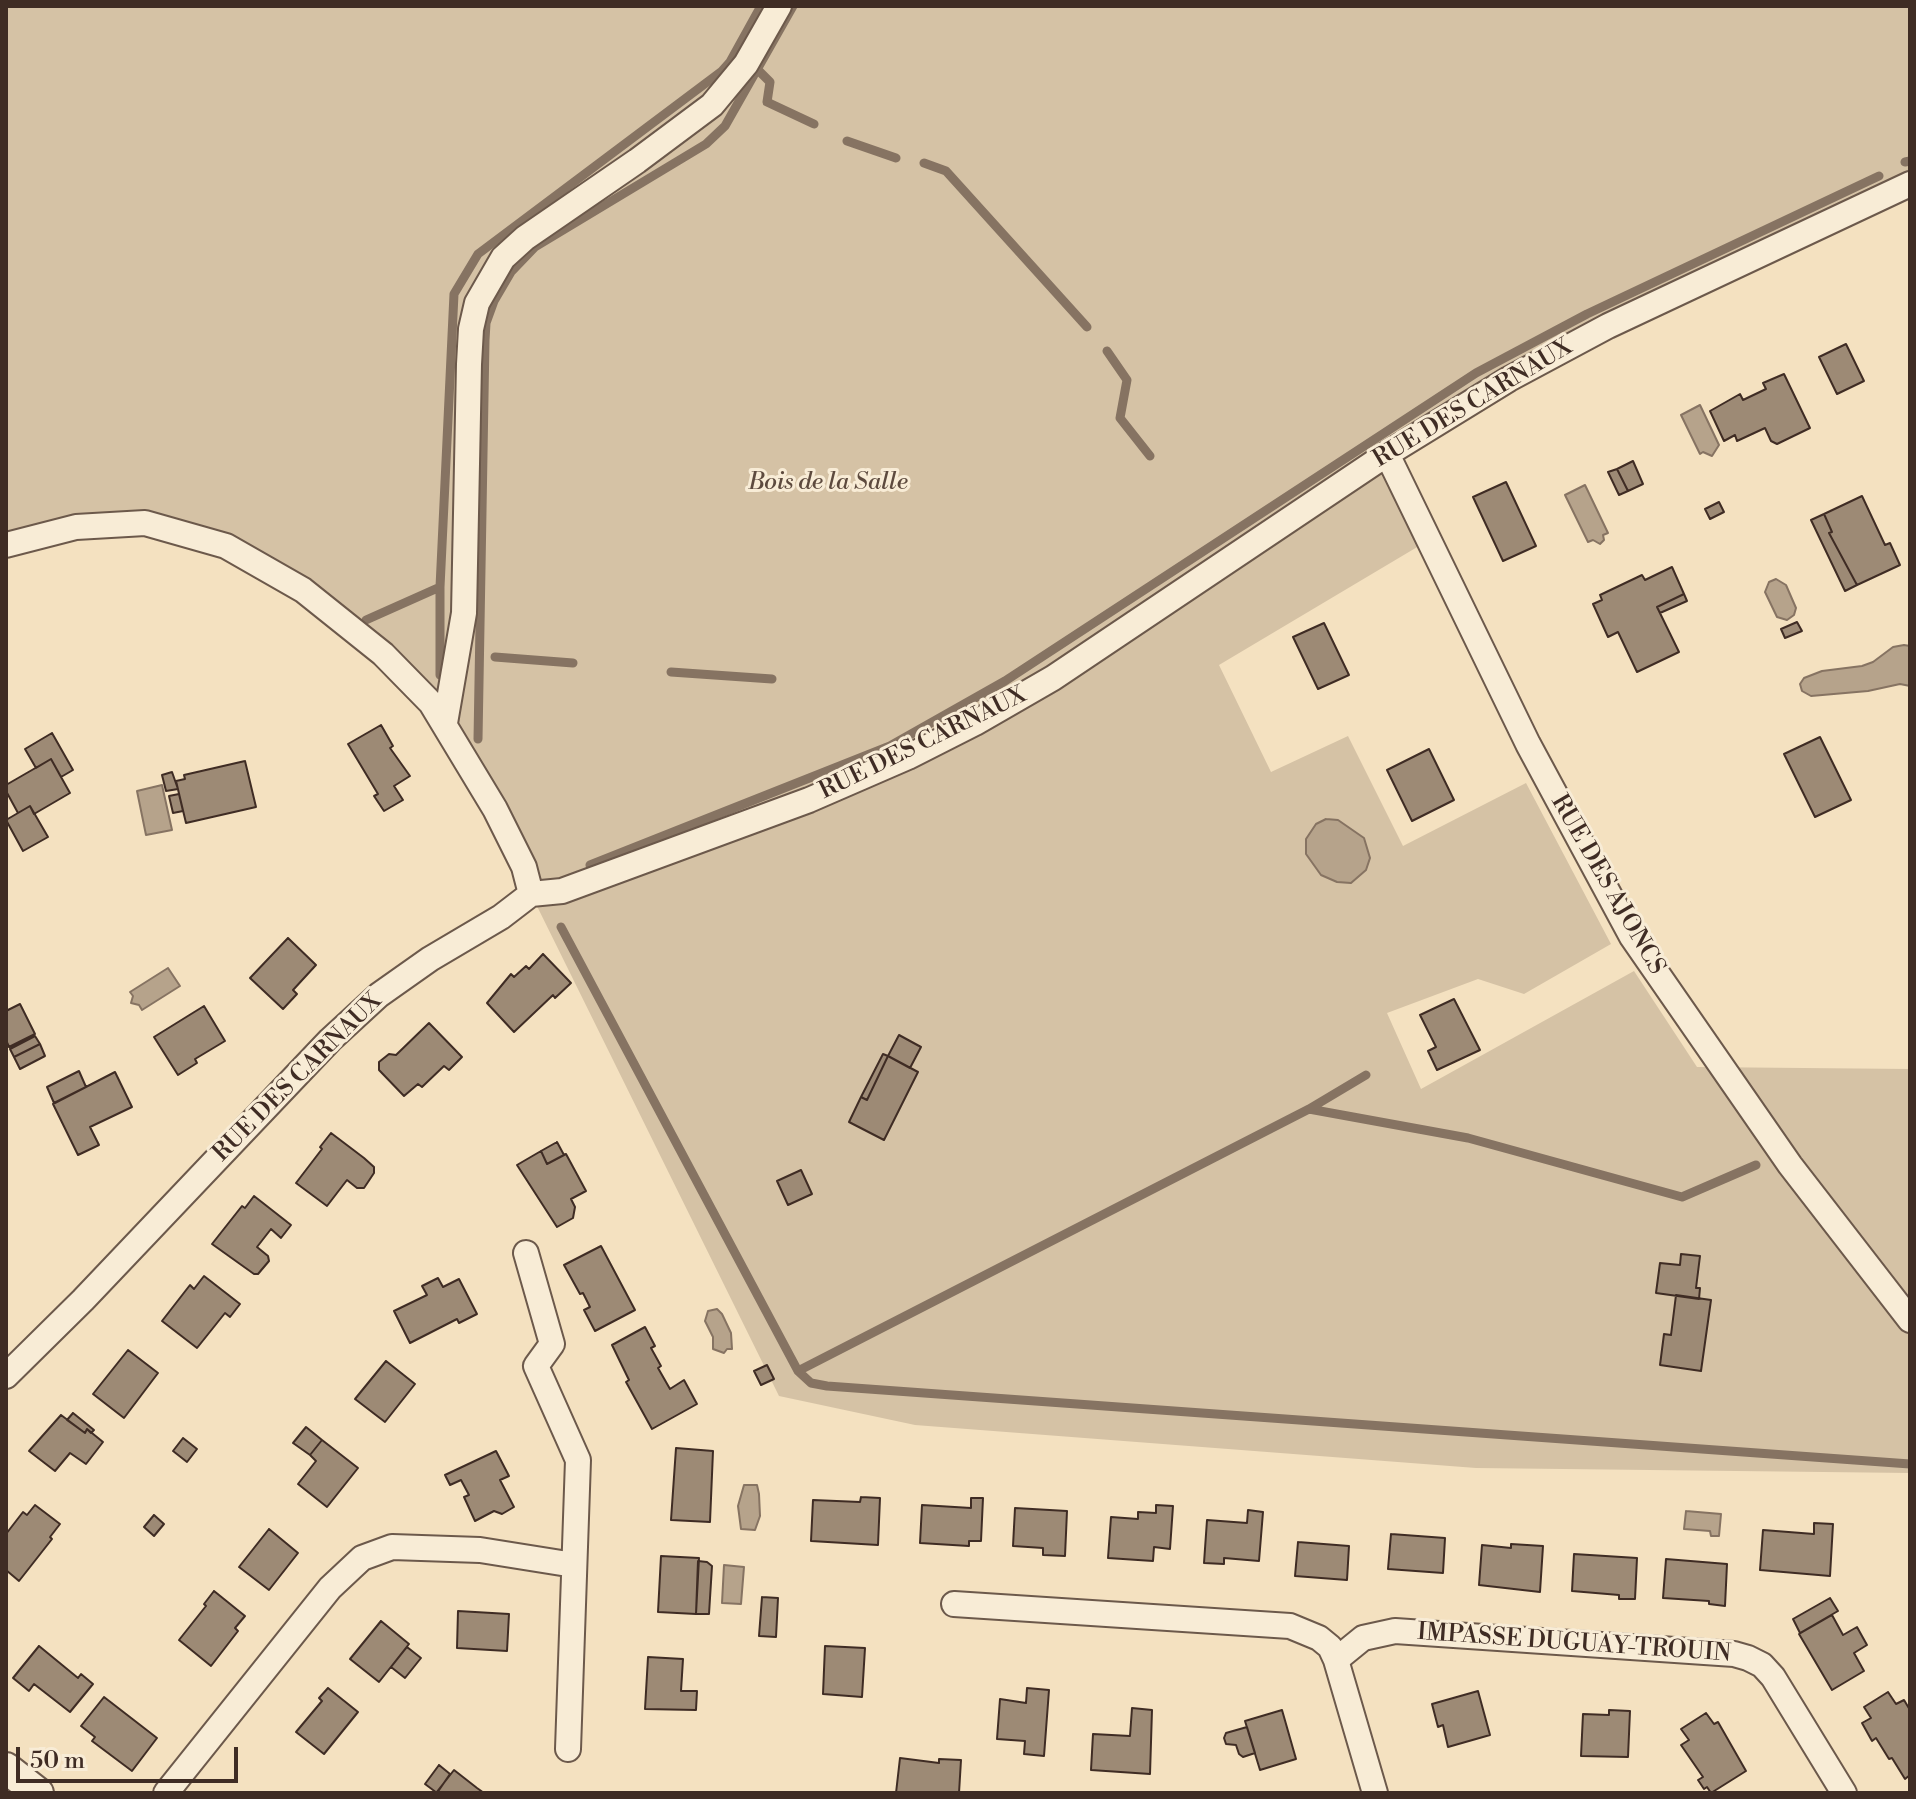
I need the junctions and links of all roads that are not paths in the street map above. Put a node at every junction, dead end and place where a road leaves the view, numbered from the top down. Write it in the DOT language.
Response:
graph roads {
  1 [pos="779,6"];
  2 [pos="1910,184"];
  3 [pos="1387,454"];
  4 [pos="6,545"];
  5 [pos="445,723"];
  6 [pos="531,894"];
  7 [pos="526,1253"];
  8 [pos="1910,1320"];
  9 [pos="6,1376"];
  10 [pos="574,1565"];
  11 [pos="954,1604"];
  12 [pos="1336,1660"];
  13 [pos="568,1749"];
  14 [pos="6,1768"];
  15 [pos="38,1793"];
  16 [pos="166,1793"];
  17 [pos="1375,1793"];
  18 [pos="1844,1793"];
  1 -- 5 [label="street"];
  2 -- 3 [label="street, RUE DES CARNAUX"];
  3 -- 6 [label="street, RUE DES CARNAUX"];
  3 -- 8 [label="street, RUE DES AJONCS"];
  4 -- 5 [label="street"];
  5 -- 6 [label="street"];
  6 -- 9 [label="street, RUE DES CARNAUX"];
  7 -- 10 [label="street"];
  10 -- 13 [label="street"];
  10 -- 16 [label="street"];
  11 -- 12 [label="street"];
  12 -- 17 [label="street"];
  12 -- 18 [label="street, IMPASSE DUGUAY-TROUIN"];
  14 -- 15 [label="street"];
}
